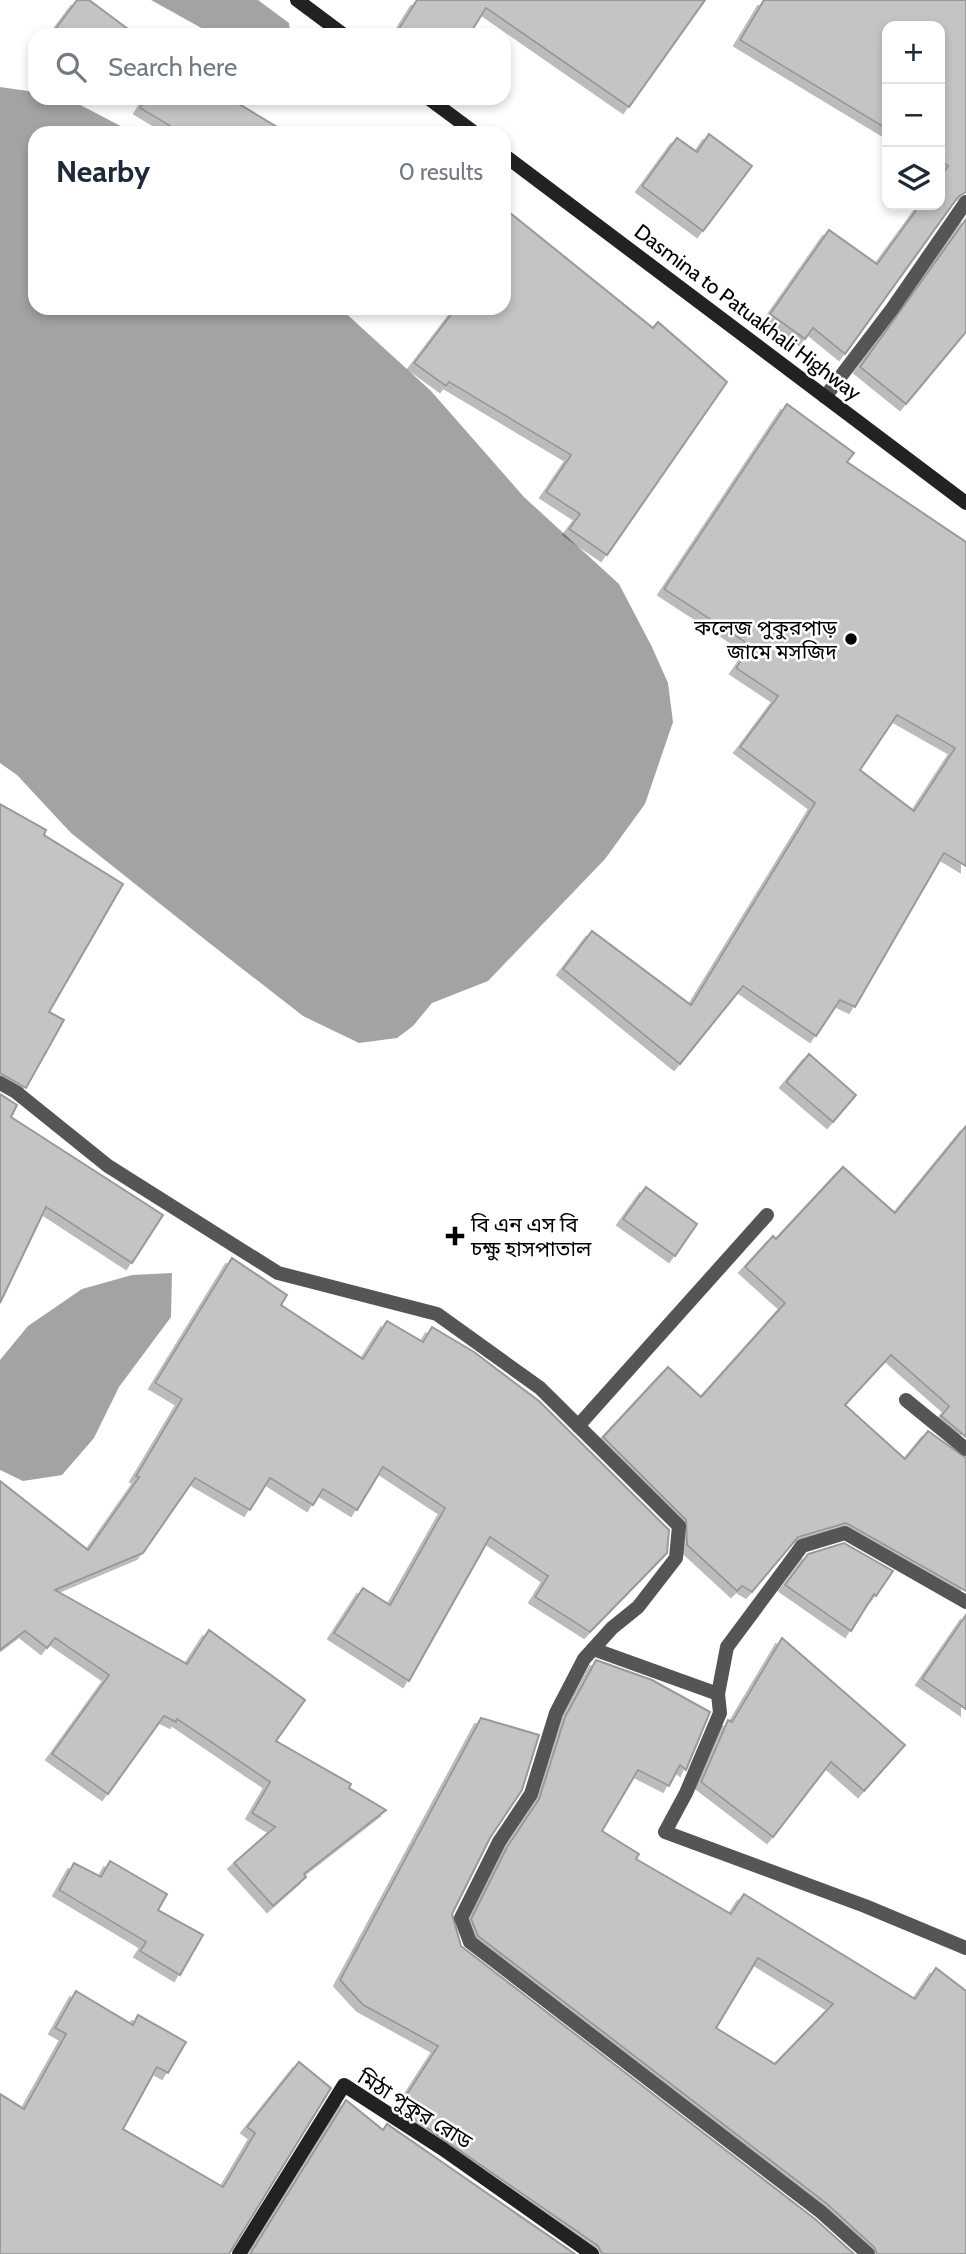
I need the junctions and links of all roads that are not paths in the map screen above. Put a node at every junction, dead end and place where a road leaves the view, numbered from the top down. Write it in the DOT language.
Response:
graph roads {
  1 [pos="297,0"];
  2 [pos="335,28"];
  3 [pos="437,105"];
  4 [pos="466,126"];
  5 [pos="511,160"];
  6 [pos="966,202"];
  7 [pos="825,397"];
  8 [pos="966,503"];
  9 [pos="0,1083"];
  10 [pos="767,1215"];
  11 [pos="906,1399"];
  12 [pos="578,1426"];
  13 [pos="966,1448"];
  14 [pos="966,1602"];
  15 [pos="593,1649"];
  16 [pos="718,1694"];
  17 [pos="966,1948"];
  18 [pos="239,2254"];
  19 [pos="592,2254"];
  20 [pos="868,2254"];
  1 -- 2 [label="street"];
  3 -- 4 [label="street"];
  5 -- 7 [label="street, Dasmina to Patuakhali Highway"];
  6 -- 7 [label="street"];
  7 -- 8 [label="street, Dasmina to Patuakhali Highway"];
  9 -- 12 [label="street"];
  10 -- 12 [label="street"];
  11 -- 13 [label="street"];
  12 -- 15 [label="street"];
  14 -- 16 [label="street"];
  15 -- 16 [label="street"];
  15 -- 20 [label="street"];
  16 -- 17 [label="street"];
  18 -- 19 [label="street, মিঠা পুকুর রোড"];
}
